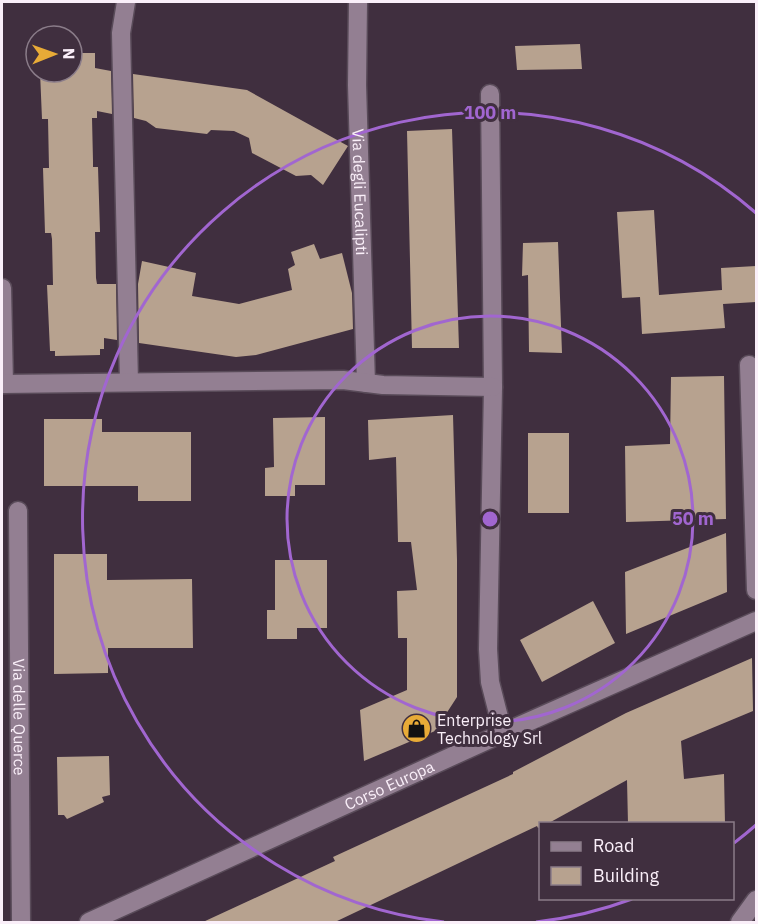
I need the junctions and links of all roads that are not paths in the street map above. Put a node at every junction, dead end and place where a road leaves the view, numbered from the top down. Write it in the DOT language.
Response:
graph roads {
  1 [pos="126,2"];
  2 [pos="358,2"];
  3 [pos="490,94"];
  4 [pos="2,288"];
  5 [pos="749,365"];
  6 [pos="129,382"];
  7 [pos="366,383"];
  8 [pos="3,384"];
  9 [pos="493,387"];
  10 [pos="18,511"];
  11 [pos="756,590"];
  12 [pos="756,621"];
  13 [pos="503,733"];
  14 [pos="756,900"];
  15 [pos="21,922"];
  16 [pos="89,922"];
  17 [pos="740,922"];
  1 -- 6 [label="street"];
  2 -- 7 [label="street, Via degli Eucalipti"];
  3 -- 9 [label="street"];
  4 -- 8 [label="street"];
  5 -- 11 [label="street"];
  6 -- 7 [label="street"];
  6 -- 8 [label="street"];
  7 -- 9 [label="street"];
  9 -- 13 [label="street"];
  10 -- 15 [label="street, Via delle Querce"];
  12 -- 13 [label="street, Corso Europa"];
  13 -- 16 [label="street, Corso Europa"];
  14 -- 17 [label="street"];
}
